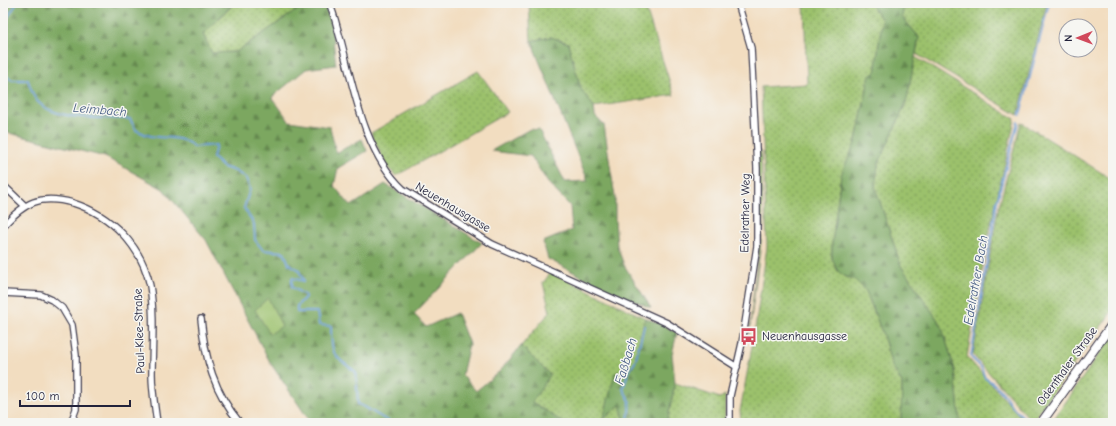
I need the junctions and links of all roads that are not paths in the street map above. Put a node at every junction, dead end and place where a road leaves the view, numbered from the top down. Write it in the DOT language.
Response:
graph roads {
  1 [pos="329,3"];
  2 [pos="738,3"];
  3 [pos="3,186"];
  4 [pos="24,205"];
  5 [pos="3,226"];
  6 [pos="3,293"];
  7 [pos="201,319"];
  8 [pos="1113,323"];
  9 [pos="737,367"];
  10 [pos="71,423"];
  11 [pos="156,423"];
  12 [pos="240,423"];
  13 [pos="730,423"];
  14 [pos="1041,423"];
  1 -- 9 [label="street, Neuenhausgasse"];
  2 -- 9 [label="street, Edelrather Weg"];
  3 -- 4 [label="street"];
  4 -- 5 [label="street, Paul-Klee-Straße"];
  4 -- 11 [label="street, Paul-Klee-Straße"];
  6 -- 10 [label="street"];
  7 -- 12 [label="street"];
  8 -- 14 [label="main road, Odenthaler Straße"];
  9 -- 13 [label="street, Edelrather Weg"];
}
